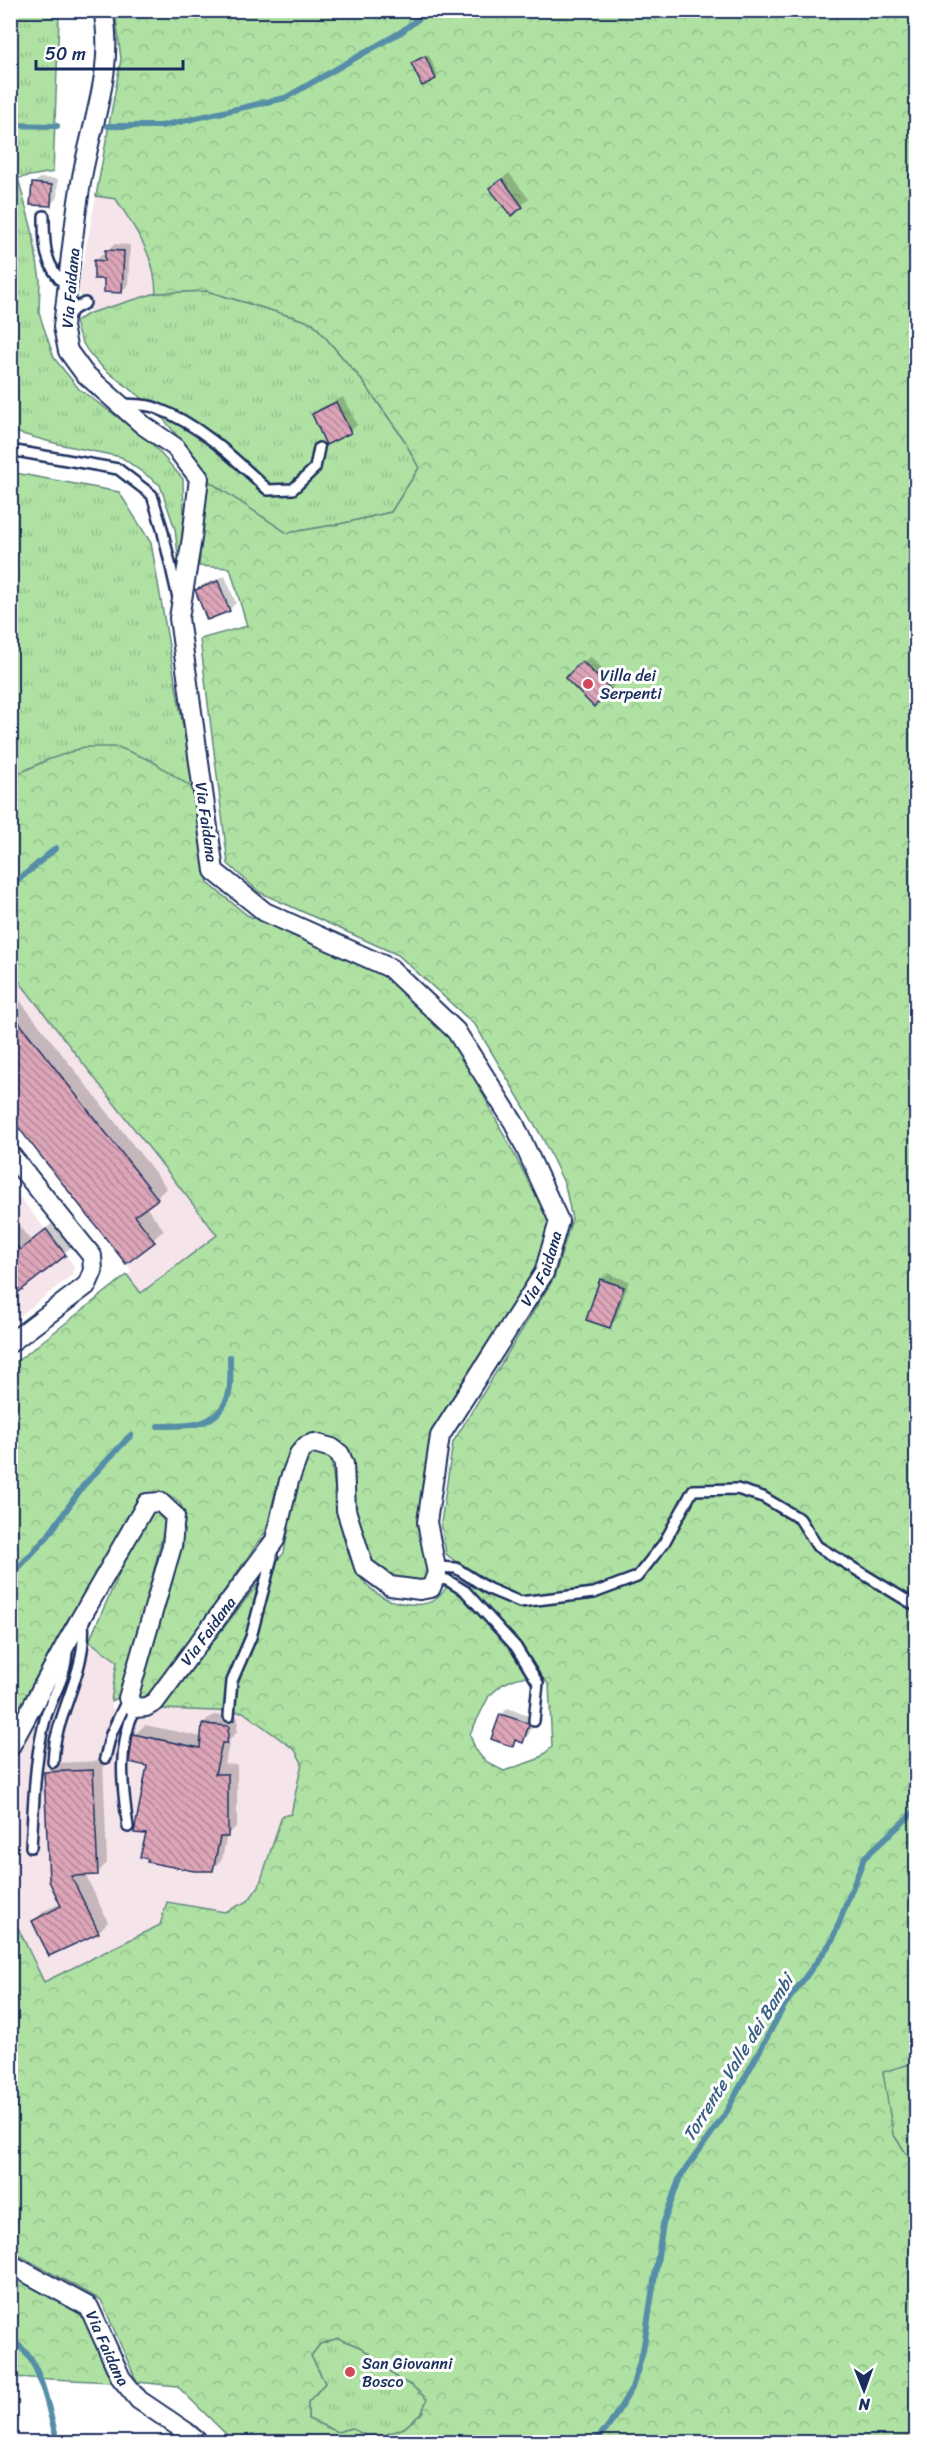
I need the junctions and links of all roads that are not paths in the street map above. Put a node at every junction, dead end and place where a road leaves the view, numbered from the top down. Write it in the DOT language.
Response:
graph roads {
  1 [pos="104,10"];
  2 [pos="44,216"];
  3 [pos="68,288"];
  4 [pos="85,303"];
  5 [pos="64,320"];
  6 [pos="118,403"];
  7 [pos="319,448"];
  8 [pos="10,450"];
  9 [pos="181,606"];
  10 [pos="10,1154"];
  11 [pos="10,1343"];
  12 [pos="270,1546"];
  13 [pos="435,1572"];
  14 [pos="916,1606"];
  15 [pos="82,1615"];
  16 [pos="67,1642"];
  17 [pos="131,1703"];
  18 [pos="229,1716"];
  19 [pos="534,1721"];
  20 [pos="10,1747"];
  21 [pos="105,1758"];
  22 [pos="53,1762"];
  23 [pos="128,1827"];
  24 [pos="31,1847"];
  25 [pos="10,2264"];
  26 [pos="198,2442"];
  1 -- 3 [label="street, Via Faidana"];
  2 -- 3 [label="lane"];
  3 -- 5 [label="street, Via Faidana"];
  4 -- 5 [label="lane"];
  5 -- 6 [label="street, Via Faidana"];
  6 -- 7 [label="lane"];
  6 -- 9 [label="street, Via Faidana"];
  8 -- 9 [label="lane"];
  9 -- 13 [label="street, Via Faidana"];
  10 -- 11 [label="street"];
  12 -- 13 [label="street, Via Faidana"];
  12 -- 17 [label="street, Via Faidana"];
  12 -- 18 [label="lane"];
  13 -- 14 [label="lane"];
  13 -- 19 [label="lane"];
  15 -- 16 [label="street"];
  15 -- 17 [label="street"];
  15 -- 22 [label="lane"];
  16 -- 20 [label="street"];
  16 -- 24 [label="lane"];
  17 -- 21 [label="lane"];
  17 -- 23 [label="lane"];
  25 -- 26 [label="street, Via Faidana"];
}
